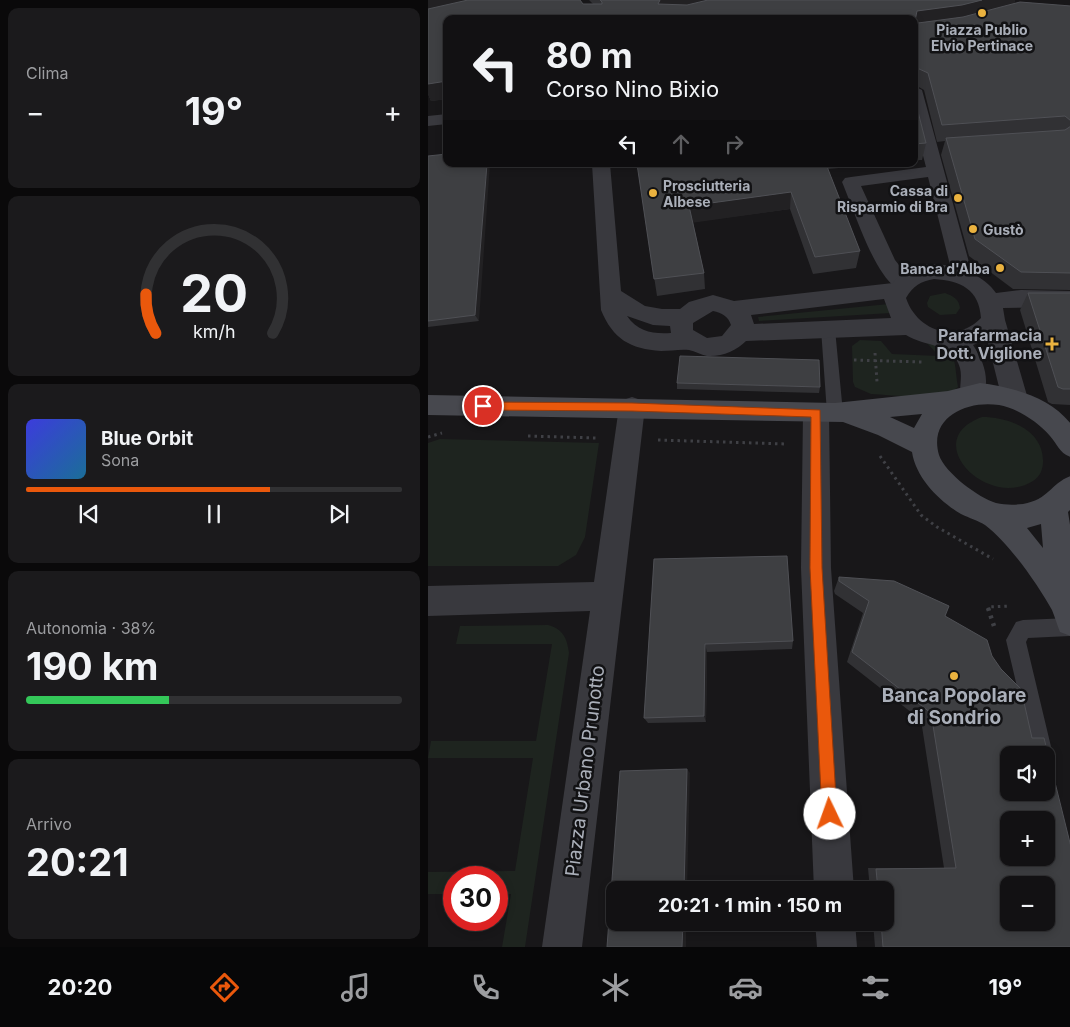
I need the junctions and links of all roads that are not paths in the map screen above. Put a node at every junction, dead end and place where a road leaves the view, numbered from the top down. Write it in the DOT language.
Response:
graph roads {
  1 [pos="443,111"];
  2 [pos="428,113"];
  3 [pos="443,119"];
  4 [pos="428,121"];
  5 [pos="918,121"];
  6 [pos="949,148"];
  7 [pos="929,149"];
  8 [pos="601,167"];
  9 [pos="934,171"];
  10 [pos="963,277"];
  11 [pos="900,286"];
  12 [pos="610,294"];
  13 [pos="1070,299"];
  14 [pos="734,309"];
  15 [pos="992,310"];
  16 [pos="684,317"];
  17 [pos="909,326"];
  18 [pos="828,329"];
  19 [pos="741,333"];
  20 [pos="690,341"];
  21 [pos="952,341"];
  22 [pos="962,398"];
  23 [pos="1015,399"];
  24 [pos="428,405"];
  25 [pos="632,407"];
  26 [pos="826,413"];
  27 [pos="1061,421"];
  28 [pos="925,446"];
  29 [pos="1070,446"];
  30 [pos="1062,498"];
  31 [pos="995,516"];
  32 [pos="608,596"];
  33 [pos="428,601"];
  34 [pos="1069,617"];
  35 [pos="1041,746"];
  36 [pos="833,881"];
  37 [pos="836,931"];
  38 [pos="562,947"];
  39 [pos="837,947"];
  1 -- 2 [label="street"];
  3 -- 4 [label="street"];
  5 -- 7 [label="street"];
  6 -- 7 [label="street"];
  7 -- 9 [label="street"];
  8 -- 12 [label="street"];
  9 -- 10 [label="street"];
  9 -- 11 [label="street"];
  10 -- 11 [label="street"];
  10 -- 15 [label="street"];
  11 -- 14 [label="street"];
  11 -- 17 [label="street"];
  12 -- 16 [label="street"];
  12 -- 20 [label="street"];
  13 -- 15 [label="street"];
  14 -- 16 [label="street"];
  14 -- 19 [label="street"];
  15 -- 21 [label="street"];
  15 -- 23 [label="street"];
  16 -- 20 [label="street"];
  17 -- 18 [label="street"];
  17 -- 21 [label="street"];
  18 -- 19 [label="street"];
  18 -- 26 [label="lane"];
  19 -- 20 [label="street"];
  21 -- 22 [label="street"];
  22 -- 23 [label="main road"];
  22 -- 26 [label="main road"];
  22 -- 28 [label="main road"];
  23 -- 27 [label="main road"];
  24 -- 25 [label="main road"];
  25 -- 26 [label="main road"];
  25 -- 32 [label="street, Piazza Urbano Prunotto"];
  26 -- 28 [label="main road"];
  26 -- 36 [label="street"];
  27 -- 29 [label="main road"];
  28 -- 31 [label="main road"];
  30 -- 31 [label="main road"];
  30 -- 34 [label="main road"];
  31 -- 34 [label="main road"];
  32 -- 33 [label="street"];
  32 -- 38 [label="street, Piazza Urbano Prunotto"];
  34 -- 35 [label="lane"];
  37 -- 39 [label="street"];
}
